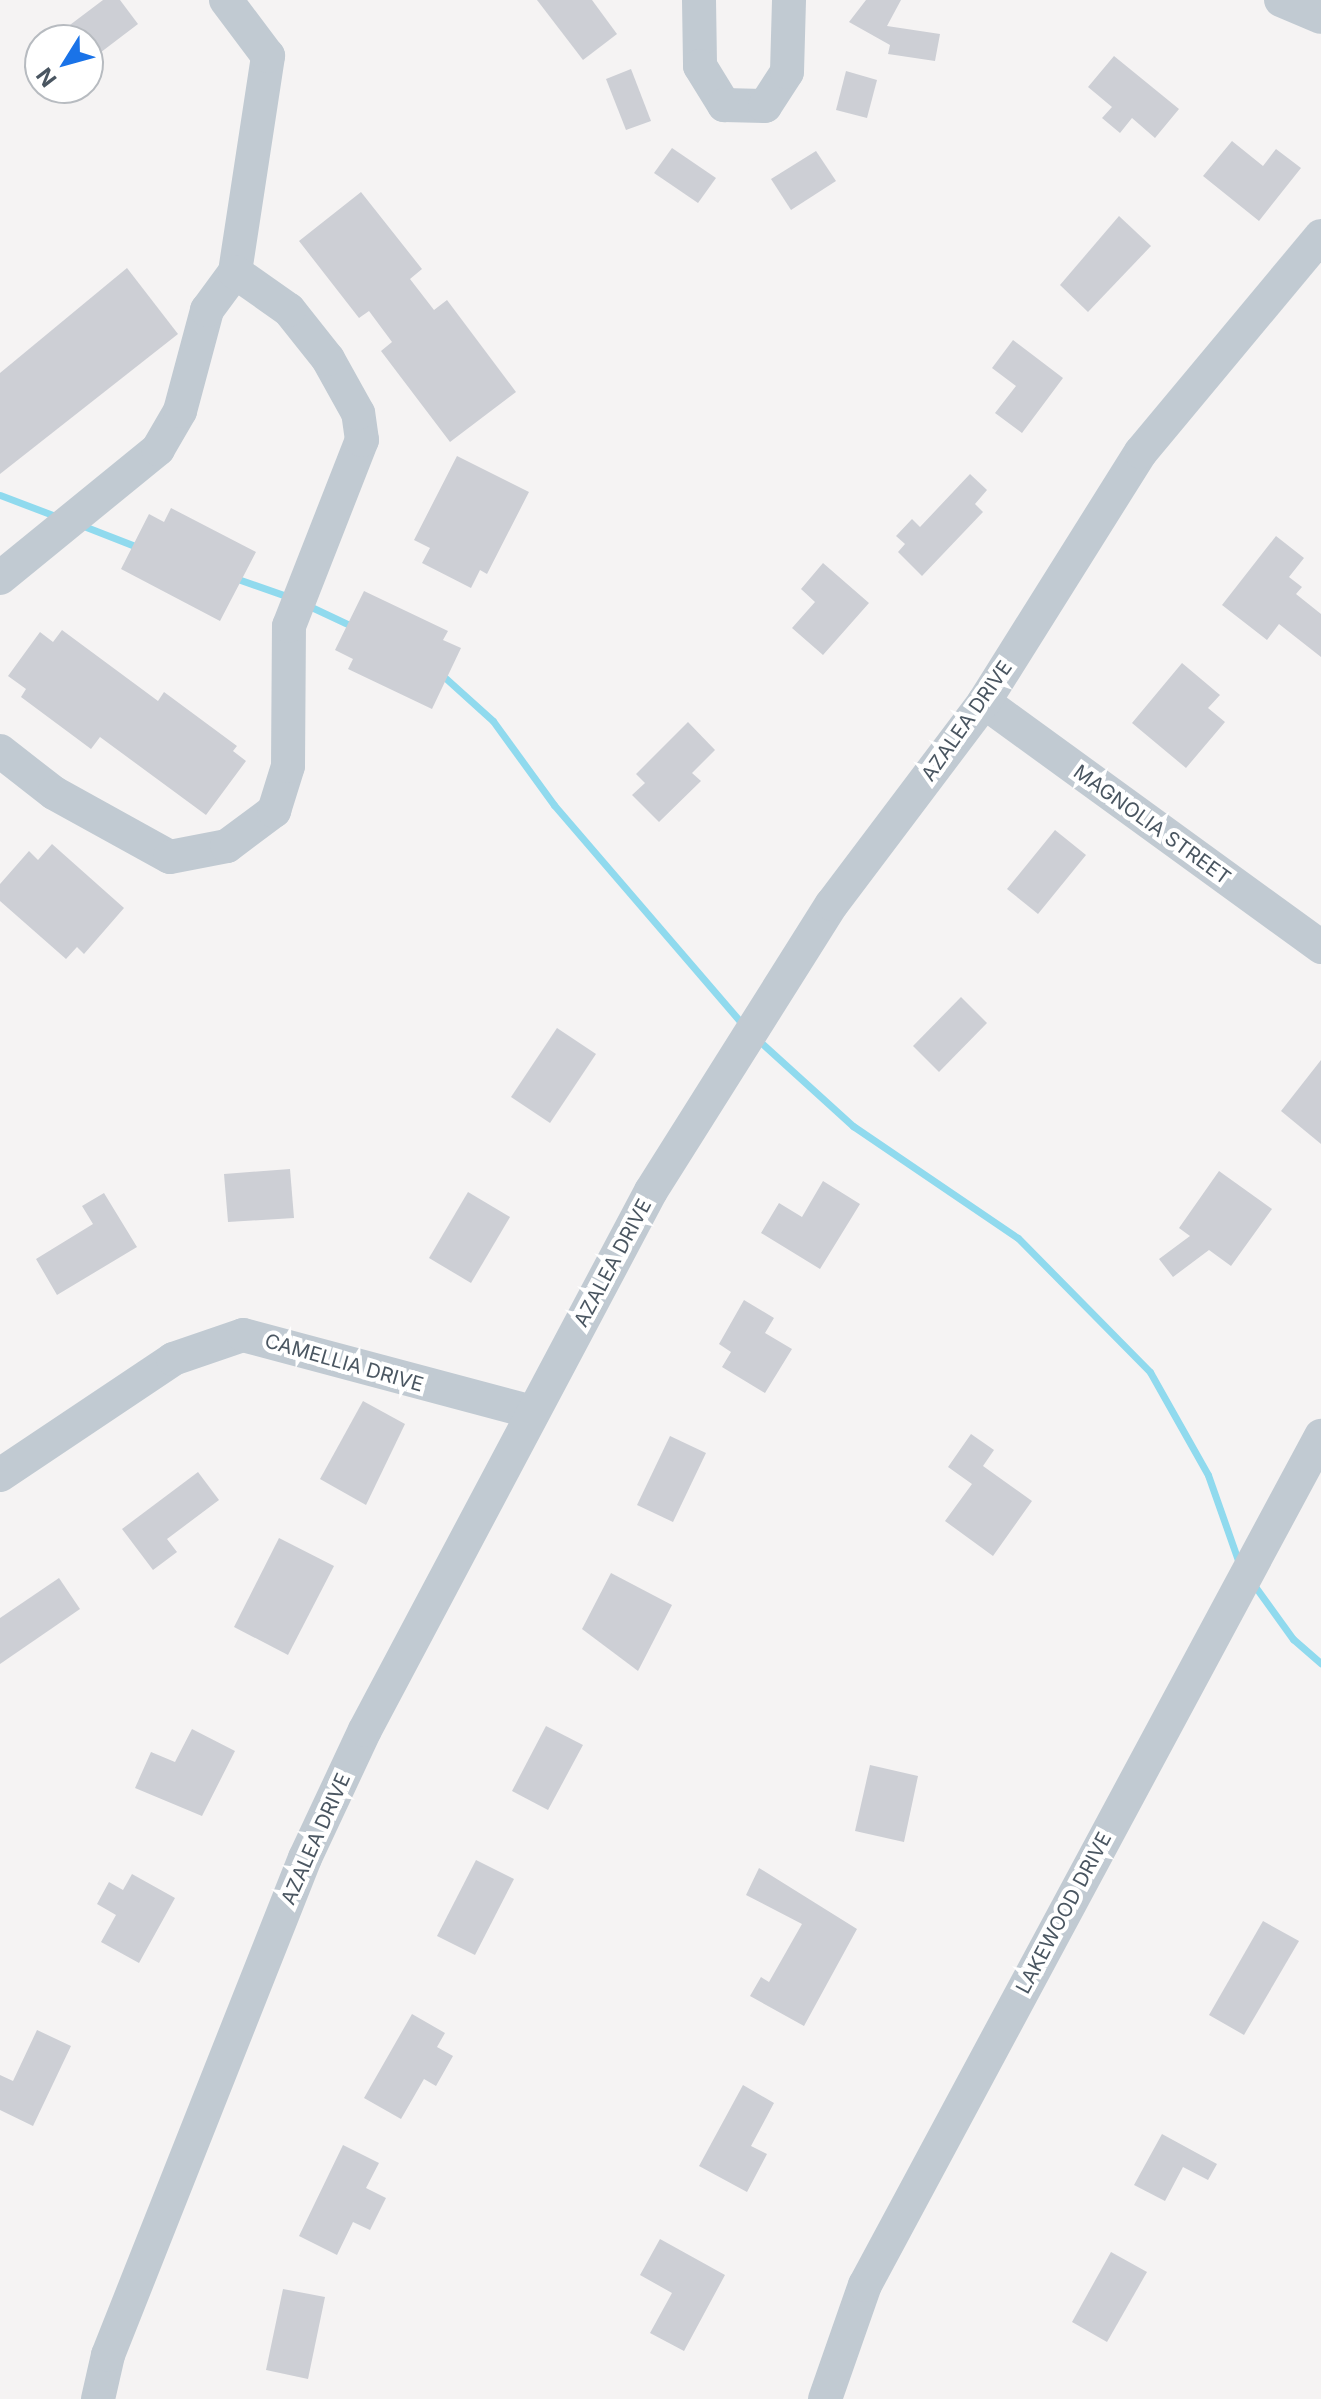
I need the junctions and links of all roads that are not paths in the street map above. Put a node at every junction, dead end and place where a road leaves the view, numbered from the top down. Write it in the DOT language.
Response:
graph roads {
  1 [pos="226,0"];
  2 [pos="699,0"];
  3 [pos="789,0"];
  4 [pos="1281,0"];
  5 [pos="1321,17"];
  6 [pos="1321,236"];
  7 [pos="235,272"];
  8 [pos="0,578"];
  9 [pos="984,702"];
  10 [pos="0,751"];
  11 [pos="1321,947"];
  12 [pos="533,1412"];
  13 [pos="1321,1436"];
  14 [pos="0,1475"];
  15 [pos="98,2399"];
  16 [pos="825,2399"];
  1 -- 7 [label="street"];
  2 -- 3 [label="street"];
  4 -- 5 [label="street"];
  6 -- 9 [label="street, AZALEA DRIVE"];
  7 -- 8 [label="street"];
  7 -- 10 [label="street"];
  9 -- 11 [label="street, MAGNOLIA STREET"];
  9 -- 12 [label="street, AZALEA DRIVE"];
  12 -- 14 [label="street, CAMELLIA DRIVE"];
  12 -- 15 [label="street, AZALEA DRIVE"];
  13 -- 16 [label="street, LAKEWOOD DRIVE"];
}
